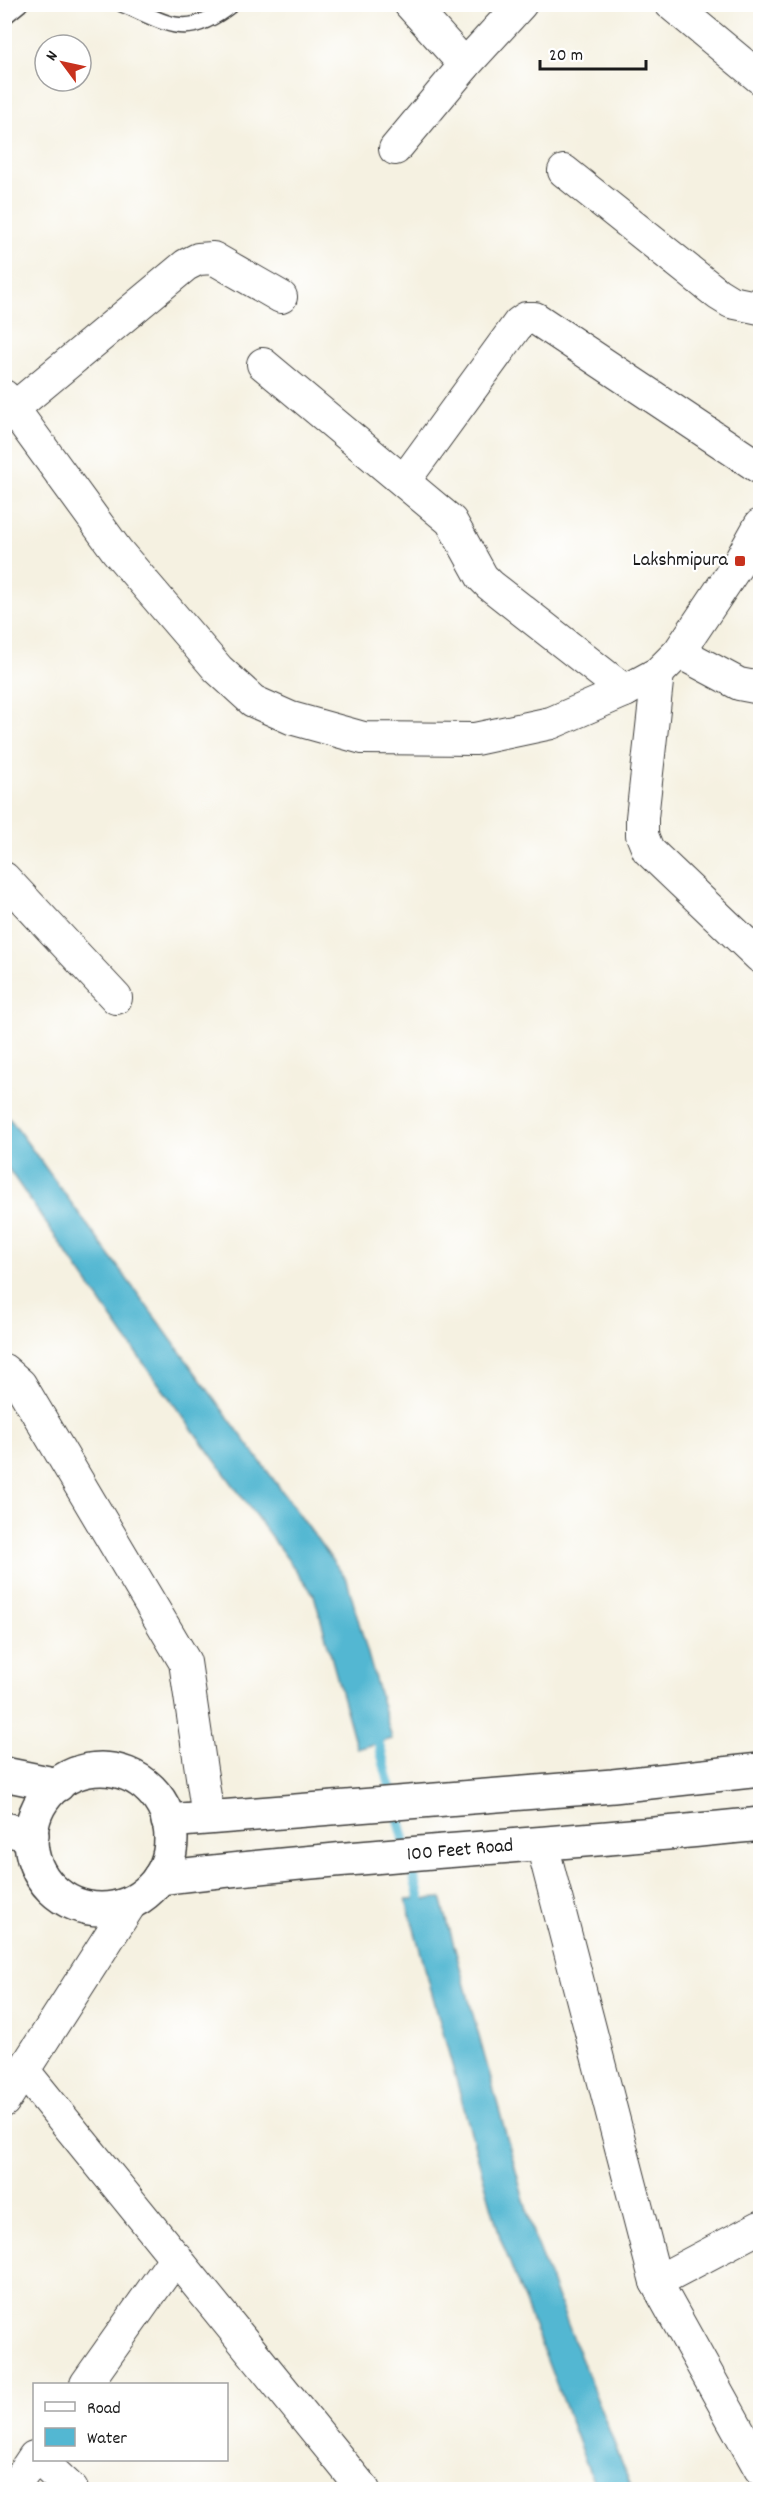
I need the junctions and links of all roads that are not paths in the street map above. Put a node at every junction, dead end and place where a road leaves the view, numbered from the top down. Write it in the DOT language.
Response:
graph roads {
  1 [pos="20,4"];
  2 [pos="122,4"];
  3 [pos="232,4"];
  4 [pos="410,4"];
  5 [pos="521,4"];
  6 [pos="671,4"];
  7 [pos="4,16"];
  8 [pos="465,65"];
  9 [pos="760,78"];
  10 [pos="395,149"];
  11 [pos="564,171"];
  12 [pos="281,297"];
  13 [pos="760,308"];
  14 [pos="263,364"];
  15 [pos="9,402"];
  16 [pos="760,468"];
  17 [pos="404,481"];
  18 [pos="760,525"];
  19 [pos="669,663"];
  20 [pos="760,688"];
  21 [pos="625,691"];
  22 [pos="4,878"];
  23 [pos="760,957"];
  24 [pos="116,998"];
  25 [pos="4,1370"];
  26 [pos="760,1770"];
  27 [pos="4,1774"];
  28 [pos="58,1785"];
  29 [pos="208,1817"];
  30 [pos="168,1821"];
  31 [pos="760,1824"];
  32 [pos="18,1832"];
  33 [pos="542,1844"];
  34 [pos="159,1878"];
  35 [pos="131,1903"];
  36 [pos="24,2071"];
  37 [pos="4,2101"];
  38 [pos="760,2227"];
  39 [pos="176,2258"];
  40 [pos="656,2282"];
  41 [pos="87,2383"];
  42 [pos="33,2458"];
  43 [pos="41,2461"];
  44 [pos="760,2469"];
  45 [pos="12,2490"];
  46 [pos="72,2490"];
  47 [pos="364,2490"];
  1 -- 7 [label="lane"];
  2 -- 3 [label="lane"];
  4 -- 8 [label="street"];
  5 -- 8 [label="street"];
  6 -- 9 [label="street"];
  8 -- 10 [label="street"];
  11 -- 13 [label="street"];
  12 -- 15 [label="street"];
  14 -- 17 [label="street"];
  15 -- 21 [label="street"];
  16 -- 17 [label="street"];
  17 -- 21 [label="street"];
  18 -- 19 [label="street"];
  19 -- 20 [label="street"];
  19 -- 21 [label="street"];
  19 -- 23 [label="street"];
  22 -- 24 [label="street"];
  25 -- 29 [label="street"];
  26 -- 29 [label="main road"];
  27 -- 28 [label="main road"];
  28 -- 30 [label="main road"];
  28 -- 32 [label="main road"];
  29 -- 30 [label="main road"];
  30 -- 34 [label="main road"];
  31 -- 33 [label="main road, 100 Feet Road"];
  32 -- 35 [label="main road"];
  33 -- 34 [label="main road, 100 Feet Road"];
  33 -- 40 [label="street"];
  34 -- 35 [label="main road"];
  35 -- 36 [label="street"];
  36 -- 37 [label="street"];
  36 -- 39 [label="street"];
  38 -- 40 [label="street"];
  39 -- 41 [label="street"];
  39 -- 47 [label="street"];
  40 -- 44 [label="street"];
  42 -- 45 [label="street"];
  43 -- 46 [label="street"];
}
